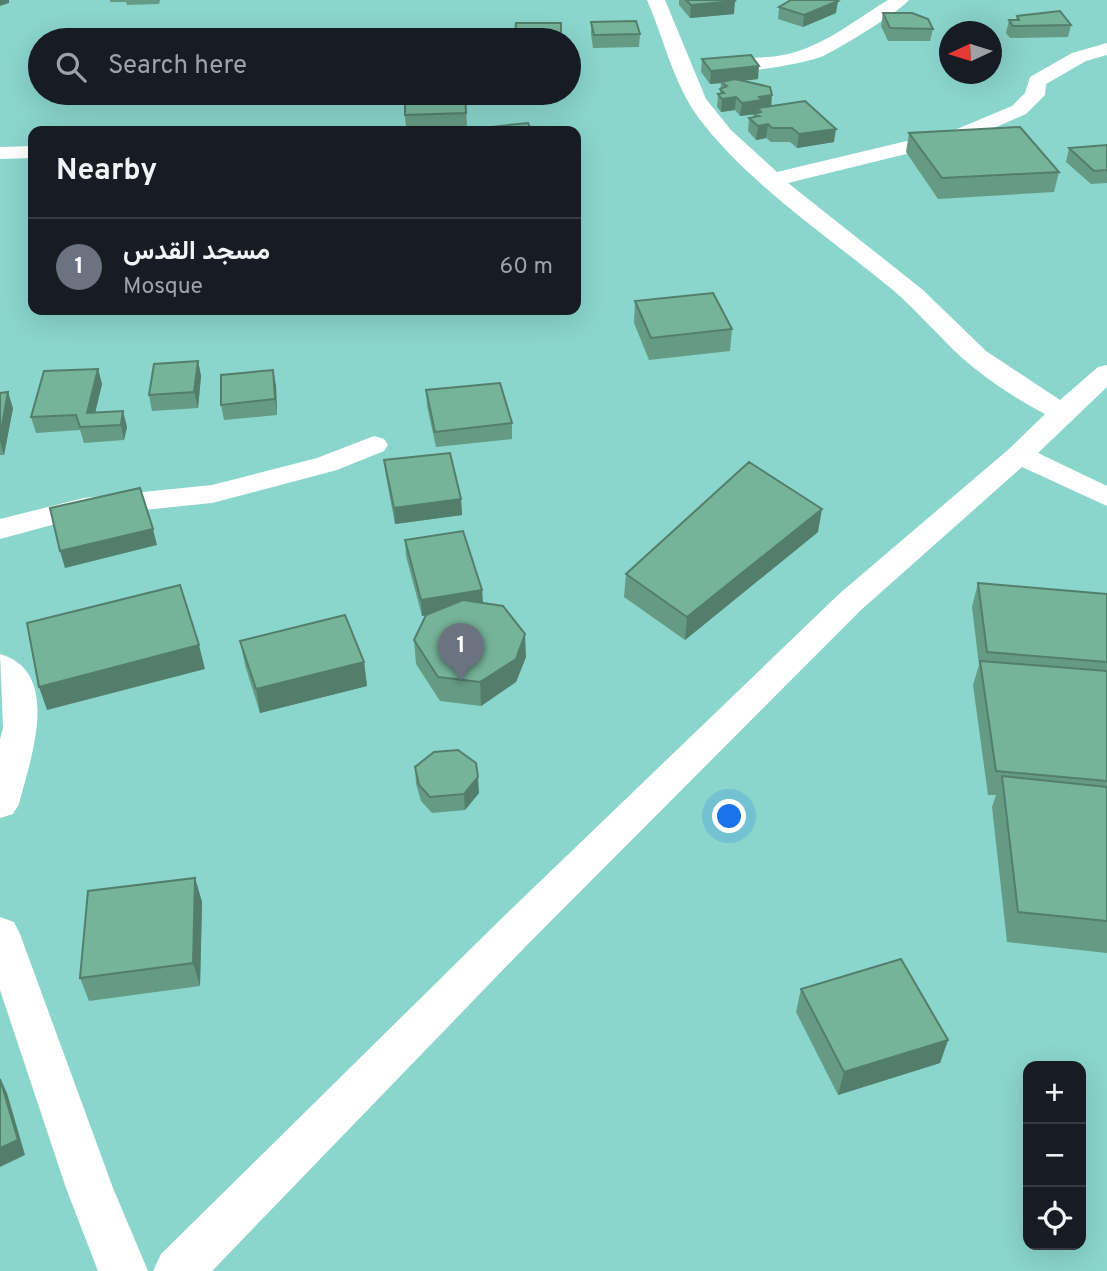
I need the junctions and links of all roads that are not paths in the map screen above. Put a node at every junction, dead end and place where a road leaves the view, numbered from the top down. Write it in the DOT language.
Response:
graph roads {
  1 [pos="656,0"];
  2 [pos="900,0"];
  3 [pos="1107,49"];
  4 [pos="682,69"];
  5 [pos="28,152"];
  6 [pos="0,153"];
  7 [pos="772,180"];
  8 [pos="1107,373"];
  9 [pos="1062,413"];
  10 [pos="374,445"];
  11 [pos="1019,455"];
  12 [pos="1107,497"];
  13 [pos="0,529"];
  14 [pos="0,666"];
  15 [pos="0,804"];
  16 [pos="0,934"];
  17 [pos="123,1271"];
  18 [pos="178,1271"];
  1 -- 4 [label="street"];
  2 -- 4 [label="street"];
  3 -- 7 [label="street"];
  4 -- 7 [label="street"];
  5 -- 6 [label="street"];
  7 -- 9 [label="street"];
  8 -- 9 [label="street"];
  9 -- 11 [label="street"];
  10 -- 13 [label="street"];
  11 -- 12 [label="street"];
  11 -- 18 [label="street"];
  14 -- 15 [label="street"];
  16 -- 17 [label="street"];
}
